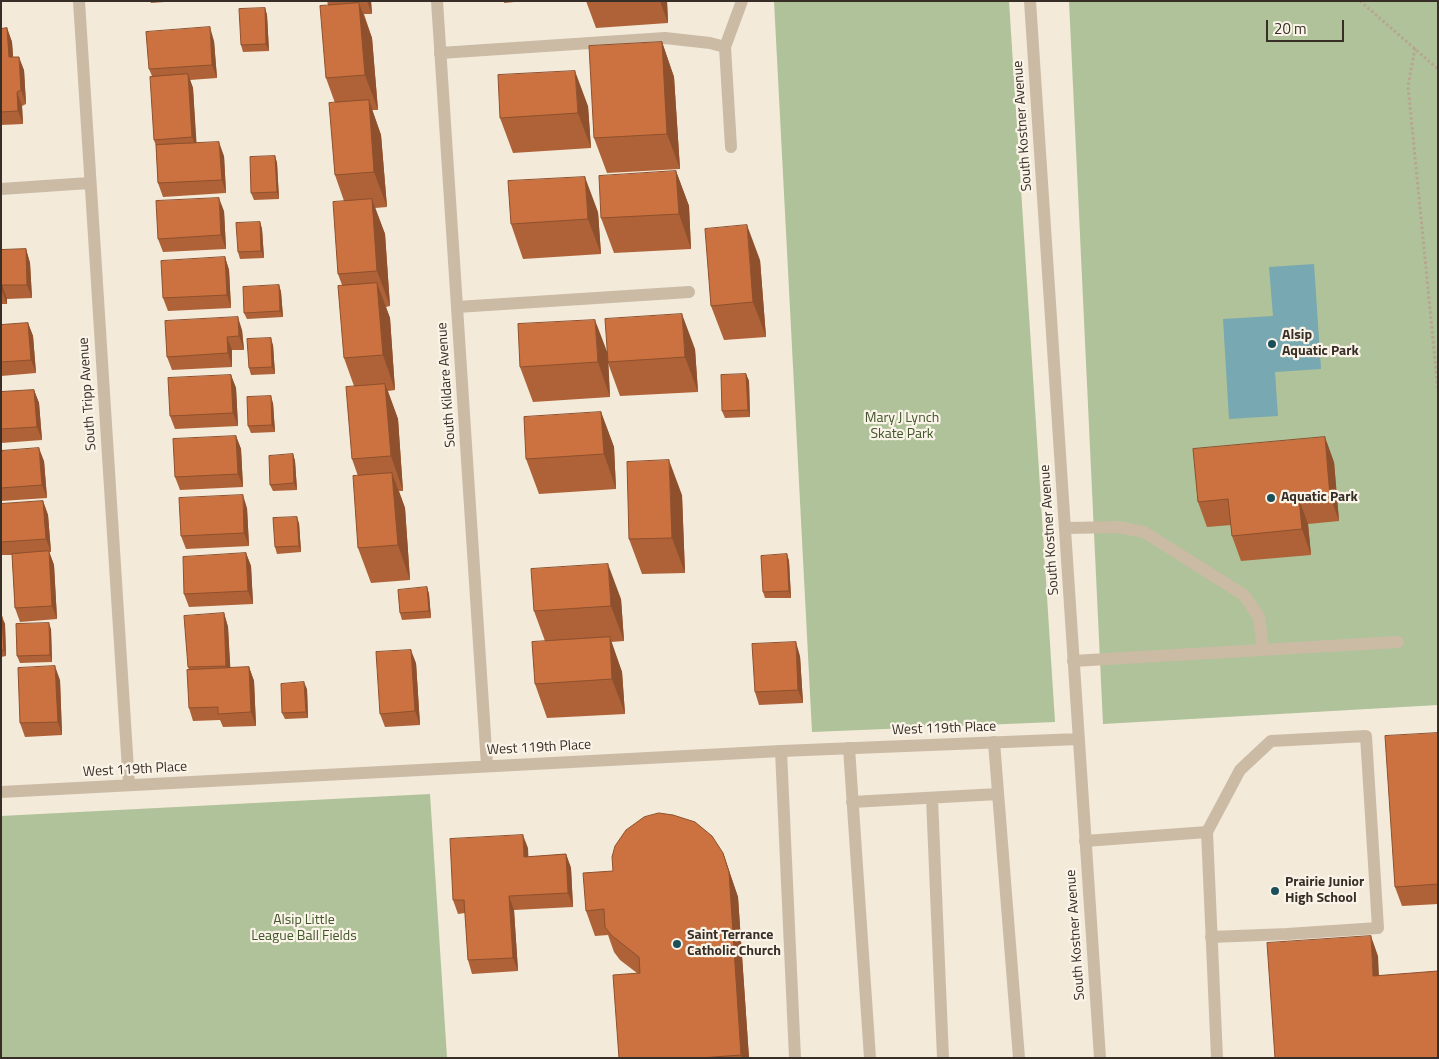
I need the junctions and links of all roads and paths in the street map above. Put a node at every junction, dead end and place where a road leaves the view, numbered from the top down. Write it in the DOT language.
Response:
graph roads {
  1 [pos="79,1"];
  2 [pos="437,1"];
  3 [pos="742,1"];
  4 [pos="1030,1"];
  5 [pos="1360,1"];
  6 [pos="726,47"];
  7 [pos="1414,48"];
  8 [pos="440,53"];
  9 [pos="1438,69"];
  10 [pos="731,147"];
  11 [pos="89,182"];
  12 [pos="1,189"];
  13 [pos="689,292"];
  14 [pos="457,307"];
  15 [pos="1438,390"];
  16 [pos="1065,528"];
  17 [pos="1398,642"];
  18 [pos="1263,650"];
  19 [pos="1073,661"];
  20 [pos="1078,739"];
  21 [pos="994,742"];
  22 [pos="849,748"];
  23 [pos="781,751"];
  24 [pos="487,766"];
  25 [pos="129,785"];
  26 [pos="1,792"];
  27 [pos="998,794"];
  28 [pos="932,798"];
  29 [pos="852,802"];
  30 [pos="1206,832"];
  31 [pos="1085,841"];
  32 [pos="1212,937"];
  33 [pos="795,1058"];
  34 [pos="870,1058"];
  35 [pos="943,1058"];
  36 [pos="1019,1058"];
  37 [pos="1100,1058"];
  38 [pos="1217,1058"];
  1 -- 11 [label="street, South Tripp Avenue"];
  2 -- 8 [label="street, South Kildare Avenue"];
  3 -- 6 [label="street"];
  4 -- 16 [label="street, South Kostner Avenue"];
  5 -- 7 [label="path"];
  6 -- 8 [label="street"];
  6 -- 10 [label="street"];
  7 -- 9 [label="path"];
  7 -- 15 [label="path"];
  8 -- 14 [label="street, South Kildare Avenue"];
  11 -- 12 [label="street"];
  11 -- 25 [label="street, South Tripp Avenue"];
  13 -- 14 [label="street"];
  14 -- 24 [label="street, South Kildare Avenue"];
  16 -- 18 [label="street"];
  16 -- 19 [label="street, South Kostner Avenue"];
  17 -- 18 [label="street"];
  18 -- 19 [label="street"];
  19 -- 20 [label="street, South Kostner Avenue"];
  20 -- 21 [label="street, West 119th Place"];
  20 -- 31 [label="street, South Kostner Avenue"];
  21 -- 22 [label="street, West 119th Place"];
  21 -- 27 [label="street"];
  22 -- 23 [label="street, West 119th Place"];
  22 -- 29 [label="street"];
  23 -- 24 [label="street, West 119th Place"];
  23 -- 33 [label="street"];
  24 -- 25 [label="street, West 119th Place"];
  25 -- 26 [label="street, West 119th Place"];
  27 -- 28 [label="street"];
  27 -- 36 [label="street"];
  28 -- 29 [label="street"];
  28 -- 35 [label="street"];
  29 -- 34 [label="street"];
  30 -- 31 [label="street"];
  30 -- 32 [label="street"];
  30 -- 32 [label="street"];
  31 -- 37 [label="street, South Kostner Avenue"];
  32 -- 38 [label="street"];
}
